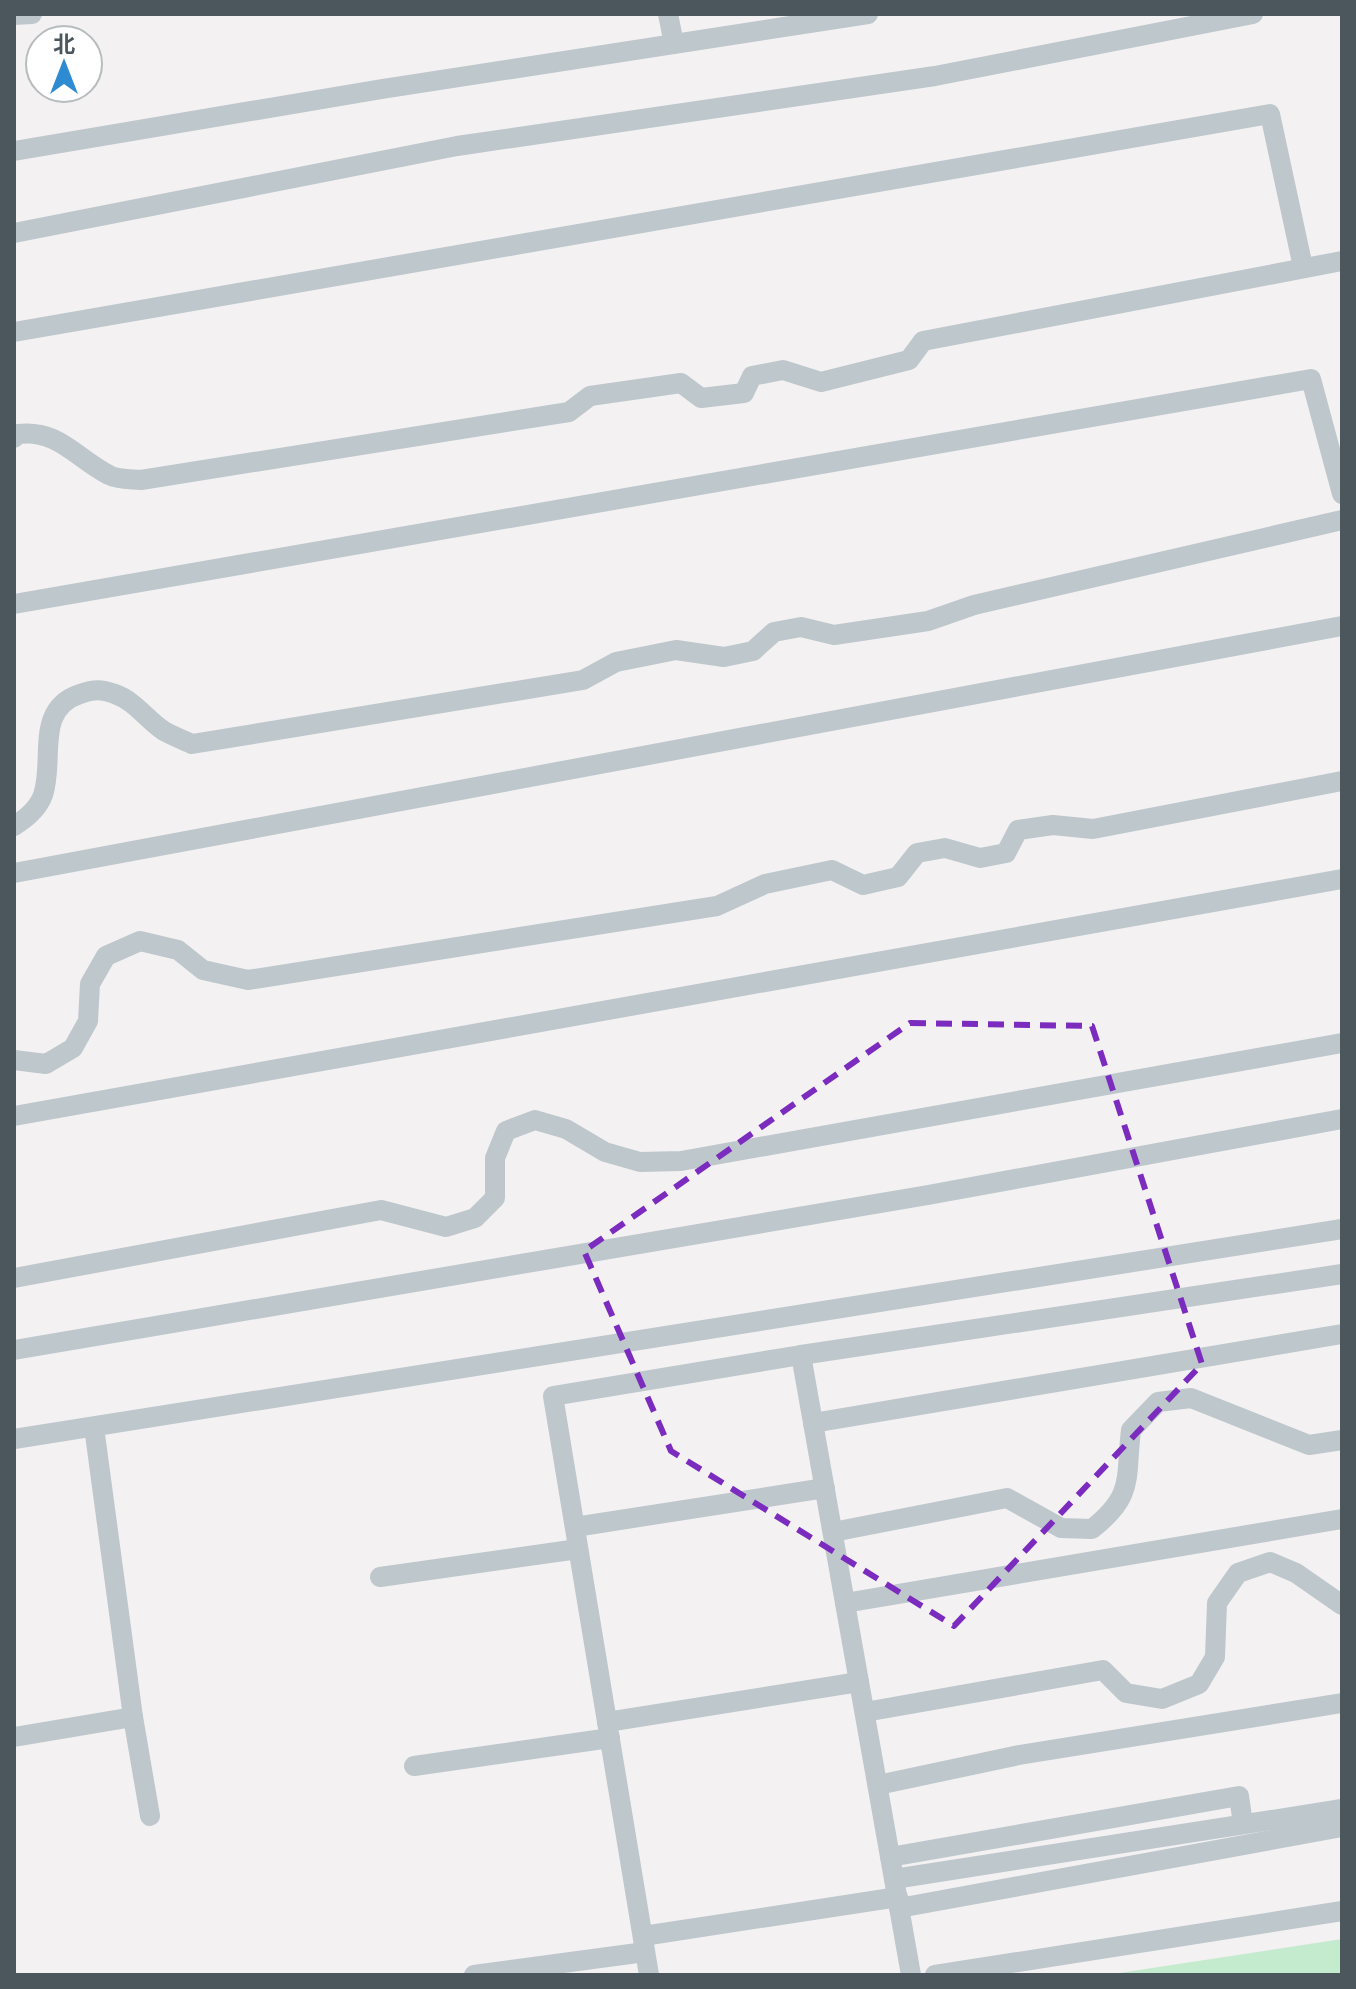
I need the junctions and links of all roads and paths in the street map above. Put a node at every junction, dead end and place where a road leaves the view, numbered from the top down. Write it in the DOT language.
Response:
graph roads {
  1 [pos="32,14"];
  2 [pos="668,14"];
  3 [pos="868,14"];
  4 [pos="1253,14"];
  5 [pos="14,15"];
  6 [pos="674,44"];
  7 [pos="14,151"];
  8 [pos="14,233"];
  9 [pos="1342,261"];
  10 [pos="1303,267"];
  11 [pos="14,332"];
  12 [pos="14,438"];
  13 [pos="1342,494"];
  14 [pos="1342,520"];
  15 [pos="14,604"];
  16 [pos="1342,626"];
  17 [pos="1342,781"];
  18 [pos="14,826"];
  19 [pos="14,873"];
  20 [pos="1342,879"];
  21 [pos="1342,1043"];
  22 [pos="14,1060"];
  23 [pos="14,1116"];
  24 [pos="1342,1119"];
  25 [pos="1342,1229"];
  26 [pos="1342,1274"];
  27 [pos="14,1278"];
  28 [pos="1342,1334"];
  29 [pos="14,1350"];
  30 [pos="801,1355"];
  31 [pos="813,1423"];
  32 [pos="94,1427"];
  33 [pos="14,1439"];
  34 [pos="1342,1440"];
  35 [pos="825,1488"];
  36 [pos="1342,1519"];
  37 [pos="575,1527"];
  38 [pos="833,1532"];
  39 [pos="578,1549"];
  40 [pos="380,1577"];
  41 [pos="845,1603"];
  42 [pos="1342,1605"];
  43 [pos="859,1682"];
  44 [pos="1342,1703"];
  45 [pos="865,1712"];
  46 [pos="133,1717"];
  47 [pos="608,1730"];
  48 [pos="14,1737"];
  49 [pos="414,1766"];
  50 [pos="878,1785"];
  51 [pos="1342,1809"];
  52 [pos="150,1816"];
  53 [pos="1243,1824"];
  54 [pos="1342,1827"];
  55 [pos="890,1857"];
  56 [pos="897,1895"];
  57 [pos="1342,1911"];
  58 [pos="644,1944"];
  59 [pos="474,1975"];
  60 [pos="649,1975"];
  61 [pos="911,1975"];
  62 [pos="935,1975"];
  1 -- 5 [label="lane"];
  2 -- 6 [label="lane"];
  3 -- 6 [label="lane"];
  4 -- 8 [label="lane"];
  6 -- 7 [label="lane"];
  9 -- 10 [label="lane"];
  10 -- 11 [label="lane"];
  10 -- 12 [label="lane"];
  13 -- 15 [label="lane"];
  14 -- 18 [label="lane"];
  16 -- 19 [label="lane"];
  17 -- 22 [label="lane"];
  20 -- 23 [label="lane"];
  21 -- 27 [label="lane"];
  24 -- 29 [label="lane"];
  25 -- 32 [label="lane"];
  26 -- 30 [label="lane"];
  28 -- 31 [label="lane"];
  30 -- 31 [label="lane"];
  30 -- 37 [label="lane"];
  31 -- 35 [label="lane"];
  32 -- 33 [label="lane"];
  32 -- 46 [label="lane"];
  34 -- 38 [label="lane"];
  35 -- 37 [label="lane"];
  35 -- 38 [label="lane"];
  36 -- 41 [label="lane"];
  37 -- 39 [label="lane"];
  38 -- 41 [label="lane"];
  39 -- 40 [label="lane"];
  39 -- 47 [label="lane"];
  41 -- 43 [label="lane"];
  42 -- 45 [label="lane"];
  43 -- 45 [label="lane"];
  43 -- 47 [label="lane"];
  44 -- 50 [label="lane"];
  45 -- 50 [label="lane"];
  46 -- 48 [label="lane"];
  46 -- 52 [label="lane"];
  47 -- 49 [label="lane"];
  47 -- 58 [label="lane"];
  50 -- 55 [label="lane"];
  51 -- 53 [label="lane"];
  53 -- 55 [label="lane"];
  53 -- 56 [label="lane"];
  54 -- 56 [label="lane"];
  55 -- 56 [label="lane"];
  56 -- 58 [label="lane"];
  56 -- 61 [label="lane"];
  57 -- 62 [label="lane"];
  58 -- 59 [label="lane"];
  58 -- 60 [label="lane"];
}
